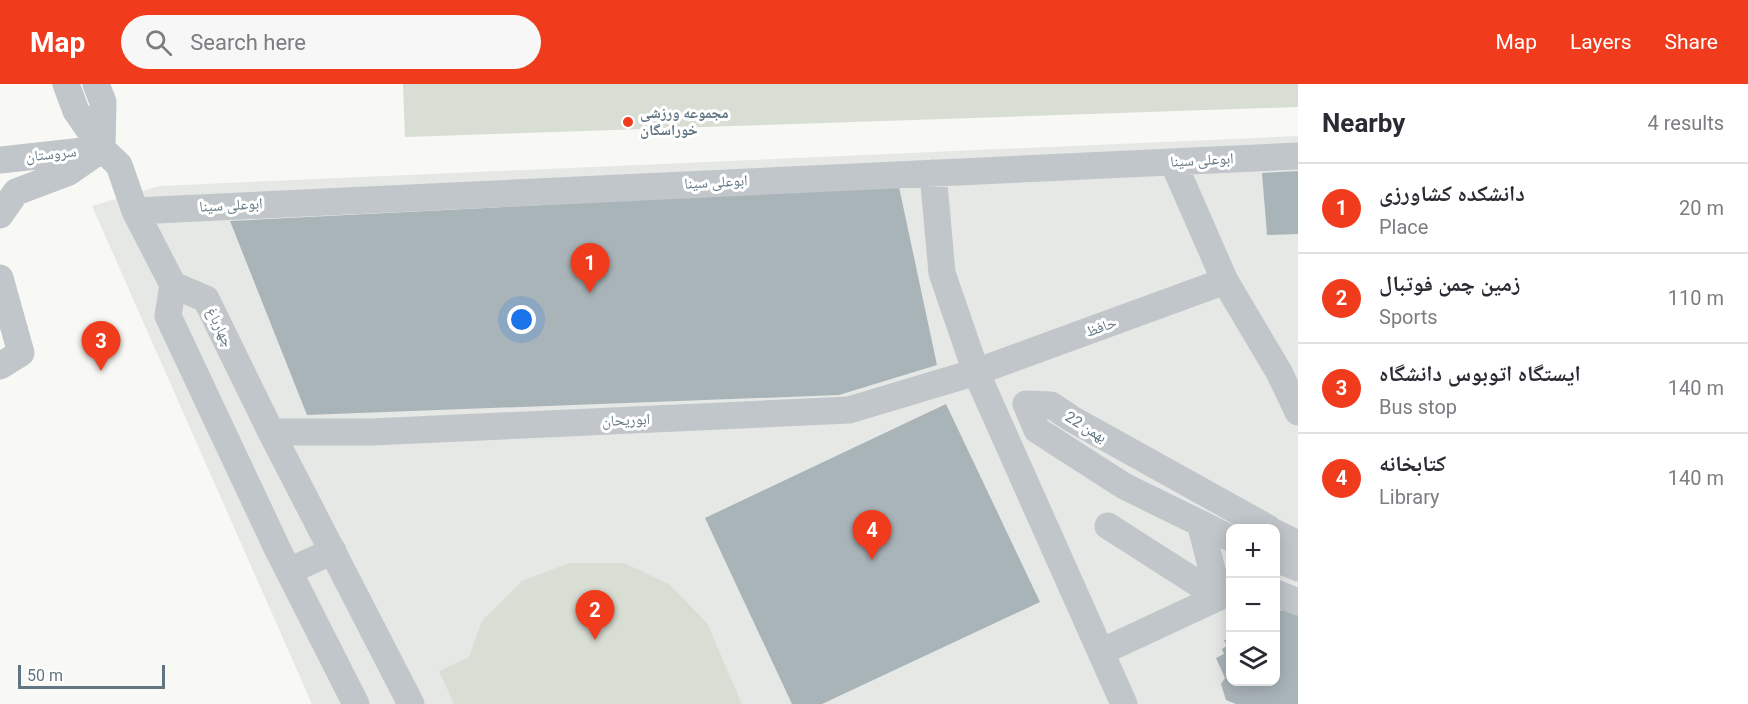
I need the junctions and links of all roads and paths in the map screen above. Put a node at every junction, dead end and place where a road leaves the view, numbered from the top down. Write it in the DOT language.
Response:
graph roads {
  1 [pos="66,84"];
  2 [pos="96,84"];
  3 [pos="102,149"];
  4 [pos="1298,156"];
  5 [pos="0,160"];
  6 [pos="1173,162"];
  7 [pos="933,173"];
  8 [pos="135,210"];
  9 [pos="0,215"];
  10 [pos="0,278"];
  11 [pos="1225,281"];
  12 [pos="173,285"];
  13 [pos="5,319"];
  14 [pos="0,366"];
  15 [pos="1289,368"];
  16 [pos="976,372"];
  17 [pos="1026,404"];
  18 [pos="1298,411"];
  19 [pos="271,432"];
  20 [pos="1200,523"];
  21 [pos="1261,524"];
  22 [pos="1108,526"];
  23 [pos="1280,535"];
  24 [pos="1226,536"];
  25 [pos="1298,544"];
  26 [pos="333,551"];
  27 [pos="1280,561"];
  28 [pos="1298,568"];
  29 [pos="289,571"];
  30 [pos="1220,579"];
  31 [pos="1280,595"];
  32 [pos="1298,602"];
  33 [pos="1101,652"];
  34 [pos="356,704"];
  35 [pos="411,704"];
  36 [pos="1124,704"];
  1 -- 3 [label="street"];
  2 -- 3 [label="street"];
  3 -- 5 [label="street, سروستان"];
  3 -- 8 [label="street"];
  3 -- 9 [label="street"];
  4 -- 6 [label="street, ابوعلی سینا"];
  6 -- 7 [label="street, ابوعلی سینا"];
  6 -- 11 [label="street"];
  7 -- 8 [label="street, ابوعلی سینا"];
  7 -- 16 [label="street"];
  8 -- 12 [label="street"];
  10 -- 13 [label="street"];
  11 -- 15 [label="street"];
  11 -- 16 [label="street, حافظ"];
  12 -- 19 [label="street, چهارباغ"];
  12 -- 29 [label="street"];
  13 -- 14 [label="street"];
  15 -- 18 [label="street"];
  16 -- 17 [label="street"];
  16 -- 19 [label="street, ابوریحان"];
  16 -- 33 [label="street"];
  17 -- 20 [label="street, 22 بهمن"];
  17 -- 21 [label="street, 22 بهمن"];
  19 -- 26 [label="street, چهارباغ"];
  20 -- 24 [label="street, 22 بهمن"];
  20 -- 30 [label="street"];
  22 -- 30 [label="street"];
  23 -- 25 [label="street"];
  26 -- 29 [label="street"];
  26 -- 35 [label="street, چهارباغ"];
  27 -- 28 [label="street"];
  29 -- 34 [label="street"];
  30 -- 33 [label="street"];
  31 -- 32 [label="street"];
  33 -- 36 [label="street"];
}
